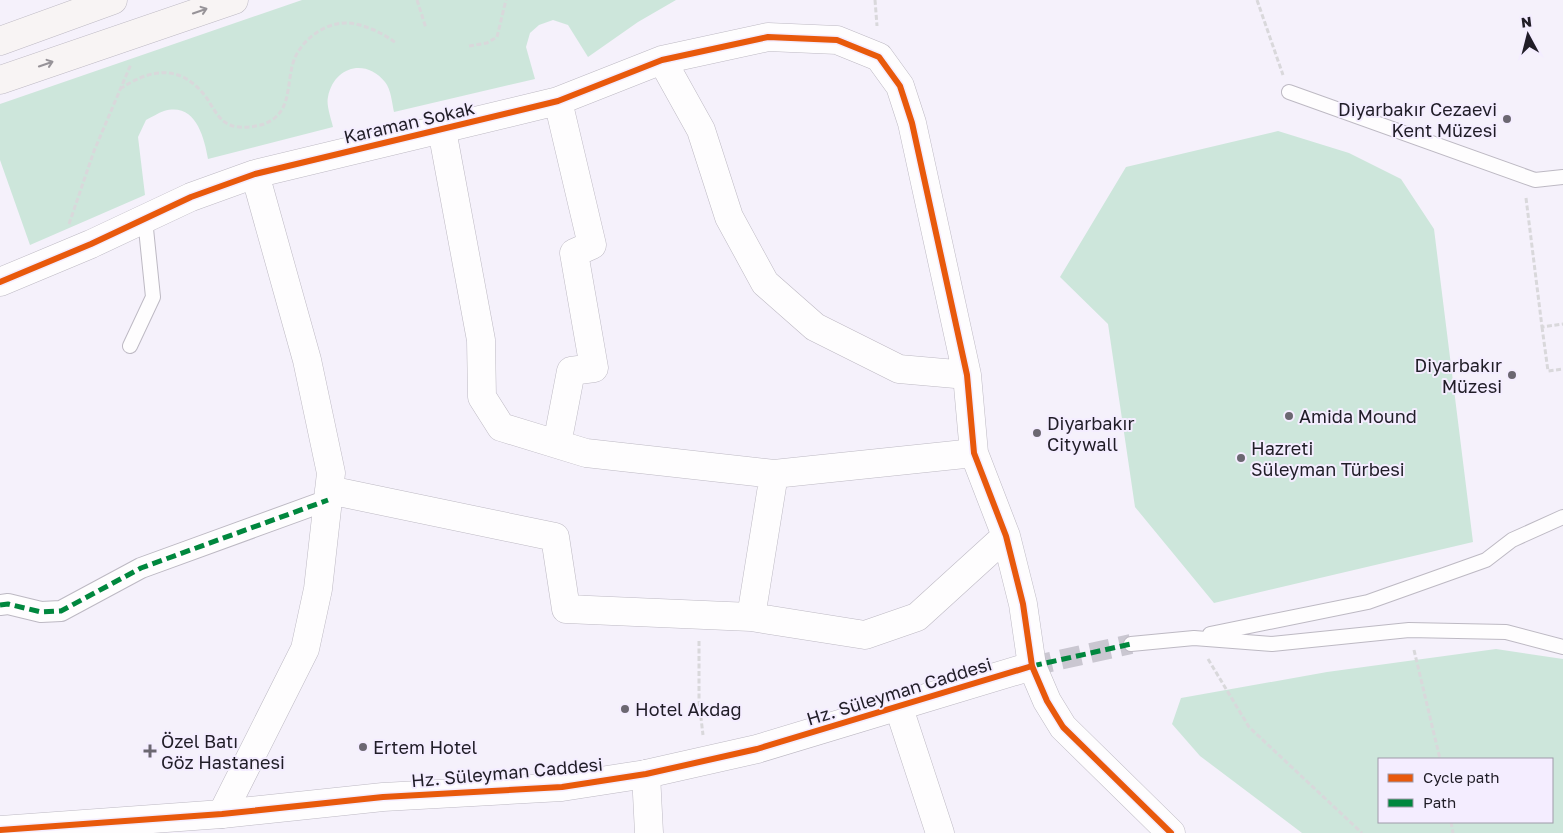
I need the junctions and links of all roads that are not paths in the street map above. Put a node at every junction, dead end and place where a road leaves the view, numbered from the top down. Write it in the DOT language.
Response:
graph roads {
  1 [pos="113,0"];
  2 [pos="234,0"];
  3 [pos="0,41"];
  4 [pos="662,60"];
  5 [pos="0,80"];
  6 [pos="1290,92"];
  7 [pos="558,101"];
  8 [pos="442,130"];
  9 [pos="255,174"];
  10 [pos="1563,177"];
  11 [pos="145,219"];
  12 [pos="0,282"];
  13 [pos="130,346"];
  14 [pos="966,375"];
  15 [pos="557,444"];
  16 [pos="974,454"];
  17 [pos="774,474"];
  18 [pos="329,495"];
  19 [pos="1563,517"];
  20 [pos="1006,536"];
  21 [pos="0,604"];
  22 [pos="751,617"];
  23 [pos="1194,638"];
  24 [pos="1131,644"];
  25 [pos="1563,647"];
  26 [pos="1032,666"];
  27 [pos="899,708"];
  28 [pos="646,774"];
  29 [pos="222,814"];
  30 [pos="0,830"];
  31 [pos="1166,831"];
  32 [pos="649,833"];
  33 [pos="940,833"];
  1 -- 3 [label="main road"];
  5 -- 2 [label="main road, one-way"];
  4 -- 7 [label="street, Karaman Sokak"];
  4 -- 14 [label="street"];
  4 -- 14 [label="street, Karaman Sokak"];
  6 -- 10 [label="lane"];
  7 -- 8 [label="street, Karaman Sokak"];
  7 -- 15 [label="street"];
  8 -- 9 [label="street, Karaman Sokak"];
  8 -- 15 [label="street"];
  9 -- 11 [label="street, Karaman Sokak"];
  9 -- 18 [label="street"];
  11 -- 12 [label="street, Karaman Sokak"];
  11 -- 13 [label="lane"];
  14 -- 16 [label="street, Karaman Sokak"];
  15 -- 17 [label="street"];
  16 -- 17 [label="street"];
  16 -- 20 [label="street, Karaman Sokak"];
  17 -- 22 [label="street"];
  18 -- 21 [label="street"];
  18 -- 22 [label="street"];
  18 -- 29 [label="street"];
  19 -- 23 [label="lane"];
  20 -- 22 [label="street"];
  20 -- 26 [label="street, Karaman Sokak"];
  23 -- 24 [label="lane"];
  23 -- 25 [label="lane"];
  26 -- 27 [label="street, Hz. Süleyman Caddesi"];
  26 -- 31 [label="street, Karaman Sokak"];
  27 -- 28 [label="street, Hz. Süleyman Caddesi"];
  27 -- 33 [label="street"];
  28 -- 29 [label="street, Hz. Süleyman Caddesi"];
  28 -- 32 [label="street"];
  29 -- 30 [label="street, Hz. Süleyman Caddesi"];
}
